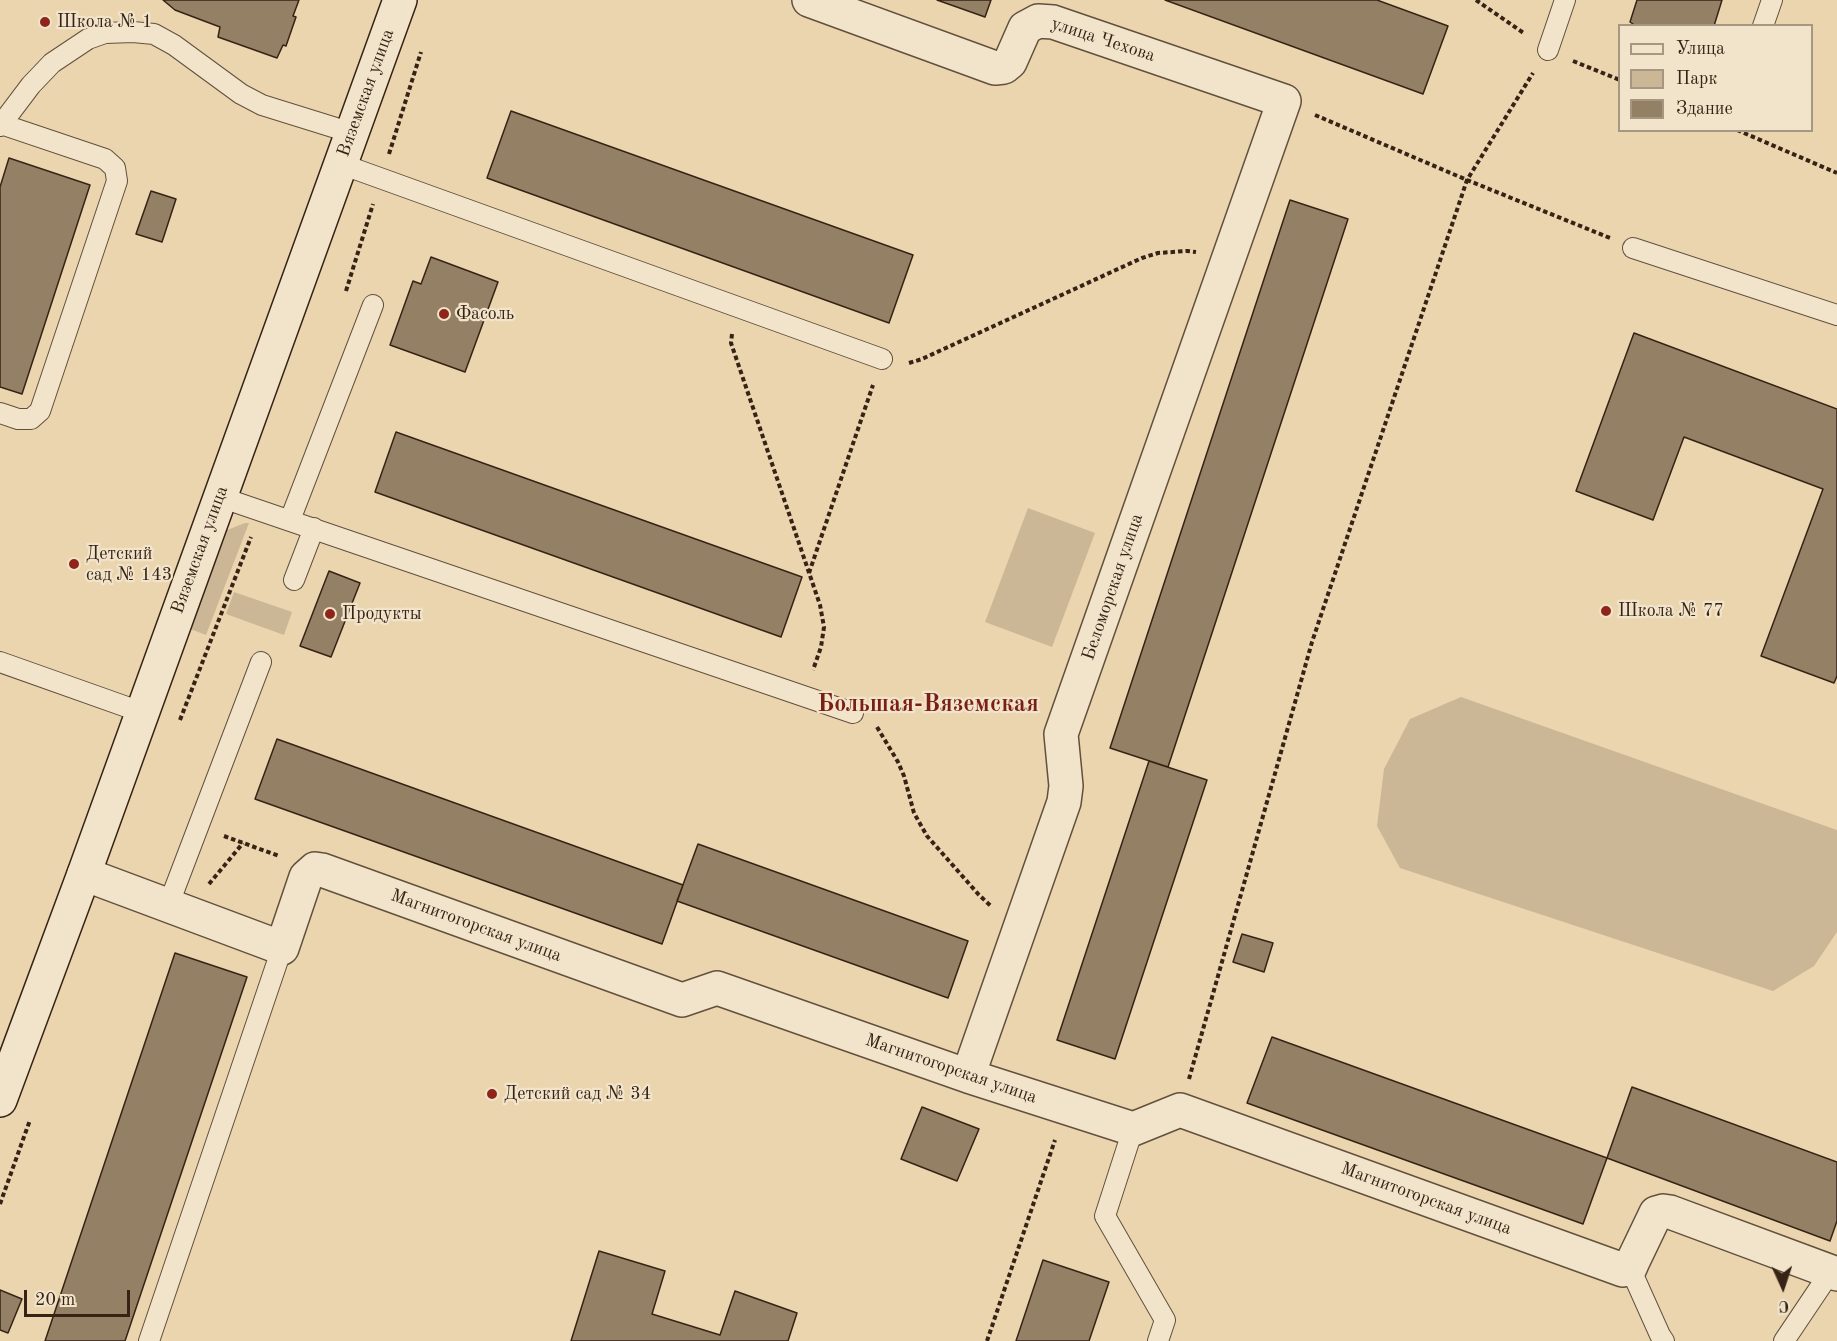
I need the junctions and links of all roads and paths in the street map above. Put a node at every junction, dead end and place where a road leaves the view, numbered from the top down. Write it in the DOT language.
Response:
graph roads {
  1 [pos="400,0"];
  2 [pos="809,0"];
  3 [pos="1476,0"];
  4 [pos="1565,0"];
  5 [pos="1772,0"];
  6 [pos="1764,24"];
  7 [pos="1548,50"];
  8 [pos="1618,80"];
  9 [pos="1284,101"];
  10 [pos="1,125"];
  11 [pos="1742,132"];
  12 [pos="352,133"];
  13 [pos="341,164"];
  14 [pos="1837,173"];
  15 [pos="1467,180"];
  16 [pos="1633,248"];
  17 [pos="1229,256"];
  18 [pos="373,305"];
  19 [pos="741,308"];
  20 [pos="1837,315"];
  21 [pos="882,359"];
  22 [pos="0,413"];
  23 [pos="220,497"];
  24 [pos="290,520"];
  25 [pos="314,528"];
  26 [pos="809,573"];
  27 [pos="294,580"];
  28 [pos="0,662"];
  29 [pos="261,662"];
  30 [pos="803,696"];
  31 [pos="141,711"];
  32 [pos="853,713"];
  33 [pos="198,827"];
  34 [pos="243,843"];
  35 [pos="315,869"];
  36 [pos="84,874"];
  37 [pos="177,909"];
  38 [pos="1023,920"];
  39 [pos="282,948"];
  40 [pos="968,1076"];
  41 [pos="0,1100"];
  42 [pos="1065,1108"];
  43 [pos="1180,1110"];
  44 [pos="1133,1129"];
  45 [pos="1630,1268"];
  46 [pos="1834,1272"];
  47 [pos="149,1341"];
  48 [pos="987,1341"];
  49 [pos="1158,1341"];
  50 [pos="1664,1341"];
  51 [pos="1784,1341"];
  1 -- 12 [label="street, Вяземская улица"];
  2 -- 9 [label="street, улица Чехова"];
  3 -- 7 [label="path"];
  4 -- 7 [label="lane"];
  5 -- 6 [label="lane"];
  7 -- 8 [label="path"];
  7 -- 15 [label="path"];
  9 -- 15 [label="path"];
  9 -- 17 [label="street, Беломорская улица"];
  10 -- 12 [label="lane"];
  10 -- 22 [label="lane"];
  11 -- 14 [label="path"];
  12 -- 13 [label="street, Вяземская улица"];
  13 -- 19 [label="lane"];
  13 -- 23 [label="street, Вяземская улица"];
  15 -- 16 [label="path"];
  15 -- 43 [label="path"];
  16 -- 20 [label="lane"];
  17 -- 21 [label="path"];
  17 -- 38 [label="street, Беломорская улица"];
  18 -- 24 [label="lane"];
  19 -- 21 [label="lane"];
  19 -- 26 [label="path"];
  21 -- 26 [label="path"];
  23 -- 24 [label="lane"];
  23 -- 31 [label="street, Вяземская улица"];
  24 -- 25 [label="lane"];
  25 -- 27 [label="lane"];
  25 -- 30 [label="lane"];
  26 -- 30 [label="path"];
  28 -- 31 [label="lane"];
  29 -- 33 [label="lane"];
  30 -- 32 [label="lane"];
  31 -- 36 [label="street, Вяземская улица"];
  32 -- 38 [label="path"];
  33 -- 34 [label="path"];
  33 -- 37 [label="lane"];
  34 -- 35 [label="path"];
  34 -- 37 [label="path"];
  35 -- 39 [label="street"];
  35 -- 40 [label="street, Магнитогорская улица"];
  36 -- 37 [label="street"];
  36 -- 41 [label="street, Вяземская улица"];
  37 -- 39 [label="street"];
  38 -- 40 [label="street, Беломорская улица"];
  39 -- 47 [label="lane"];
  40 -- 42 [label="street, Магнитогорская улица"];
  42 -- 44 [label="street, Магнитогорская улица"];
  42 -- 48 [label="path"];
  43 -- 44 [label="street"];
  43 -- 45 [label="street, Магнитогорская улица"];
  44 -- 49 [label="lane"];
  45 -- 46 [label="street"];
  45 -- 50 [label="lane"];
  46 -- 51 [label="lane"];
}
